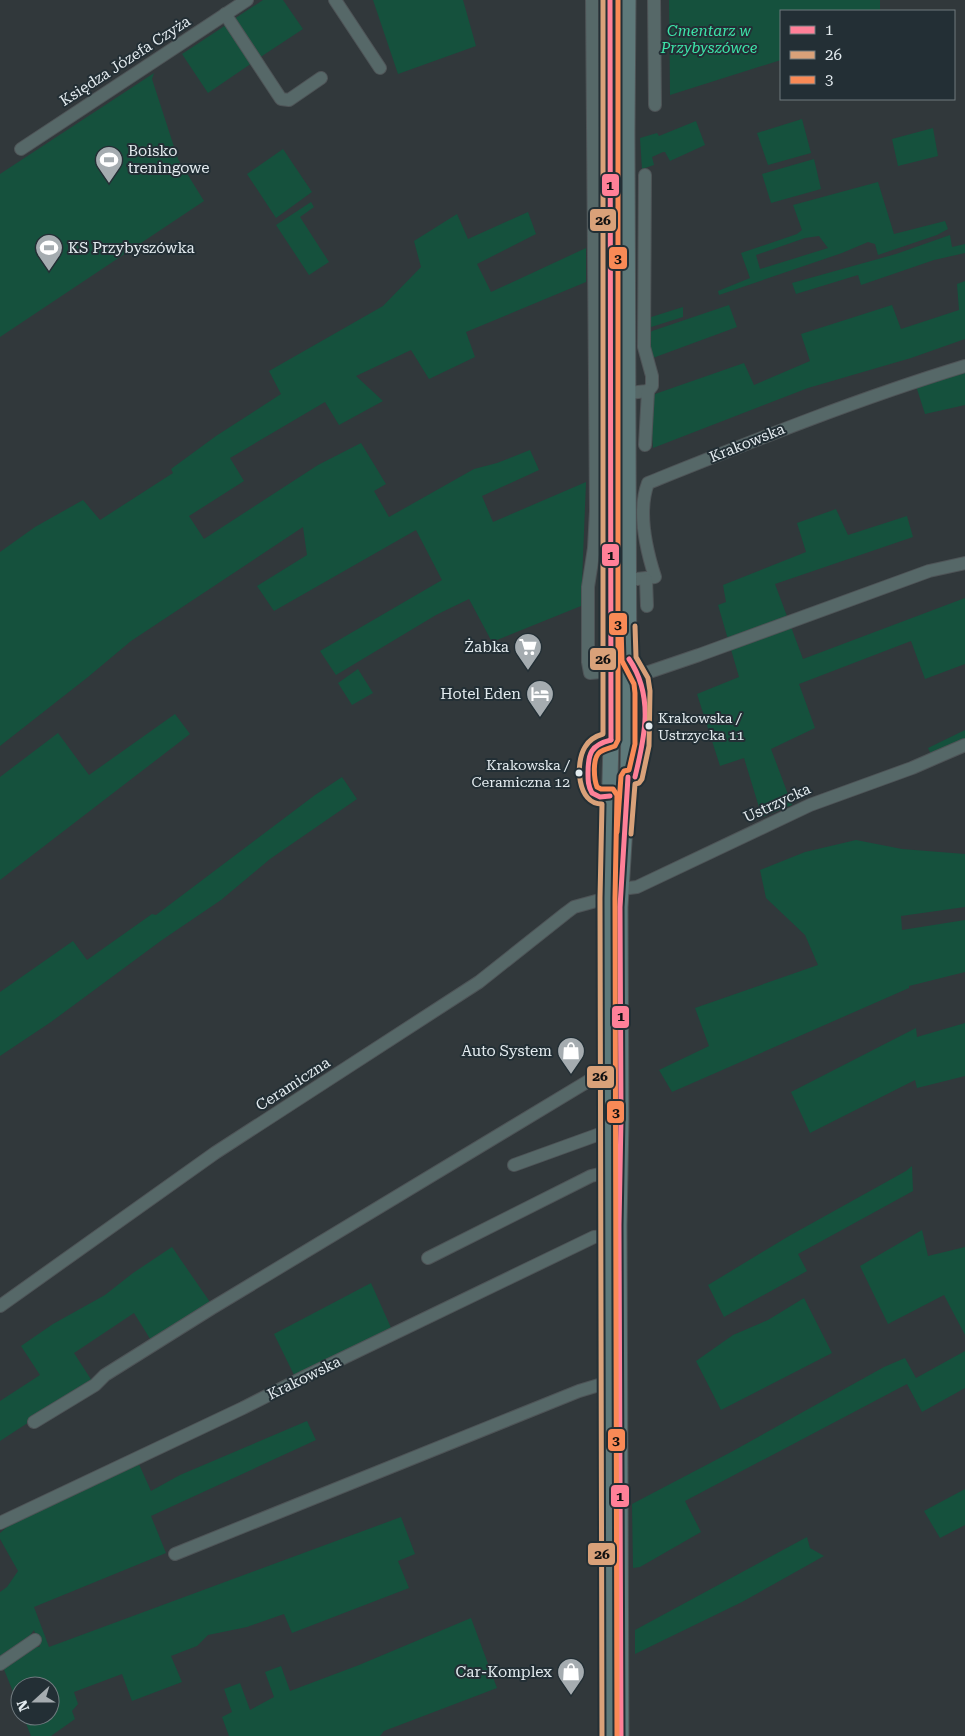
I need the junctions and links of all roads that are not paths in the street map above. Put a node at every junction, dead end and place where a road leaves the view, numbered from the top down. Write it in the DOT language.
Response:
graph roads {
  1 [pos="247,0"];
  2 [pos="334,0"];
  3 [pos="592,0"];
  4 [pos="610,0"];
  5 [pos="628,0"];
  6 [pos="654,0"];
  7 [pos="225,14"];
  8 [pos="380,68"];
  9 [pos="321,78"];
  10 [pos="654,105"];
  11 [pos="22,148"];
  12 [pos="646,175"];
  13 [pos="965,366"];
  14 [pos="648,391"];
  15 [pos="628,394"];
  16 [pos="645,445"];
  17 [pos="965,563"];
  18 [pos="628,580"];
  19 [pos="646,580"];
  20 [pos="647,606"];
  21 [pos="610,671"];
  22 [pos="641,681"];
  23 [pos="965,745"];
  24 [pos="621,889"];
  25 [pos="607,898"];
  26 [pos="608,1072"];
  27 [pos="608,1131"];
  28 [pos="514,1165"];
  29 [pos="608,1172"];
  30 [pos="608,1236"];
  31 [pos="428,1258"];
  32 [pos="0,1306"];
  33 [pos="609,1382"];
  34 [pos="34,1422"];
  35 [pos="0,1523"];
  36 [pos="175,1554"];
  37 [pos="35,1640"];
  38 [pos="0,1664"];
  39 [pos="610,1736"];
  40 [pos="621,1736"];
  1 -- 7 [label="street, Księdza Józefa Czyża"];
  2 -- 8 [label="street"];
  3 -- 21 [label="street"];
  4 -- 21 [label="main road"];
  5 -- 15 [label="main road"];
  6 -- 10 [label="street"];
  7 -- 9 [label="street"];
  7 -- 11 [label="street, Księdza Józefa Czyża"];
  12 -- 14 [label="street"];
  13 -- 19 [label="street, Krakowska"];
  14 -- 15 [label="street"];
  14 -- 16 [label="street"];
  15 -- 18 [label="main road"];
  17 -- 22 [label="street"];
  18 -- 19 [label="street"];
  18 -- 24 [label="main road"];
  19 -- 20 [label="street"];
  21 -- 25 [label="main road"];
  23 -- 24 [label="street, Ustrzycka"];
  24 -- 25 [label="street, Ustrzycka"];
  24 -- 40 [label="main road"];
  25 -- 26 [label="main road"];
  25 -- 32 [label="street, Ceramiczna"];
  26 -- 27 [label="main road"];
  26 -- 34 [label="street"];
  27 -- 28 [label="street"];
  27 -- 29 [label="main road"];
  29 -- 30 [label="main road"];
  29 -- 31 [label="street"];
  30 -- 33 [label="main road"];
  30 -- 35 [label="street, Krakowska"];
  33 -- 36 [label="street"];
  33 -- 39 [label="main road"];
  37 -- 38 [label="street"];
}
